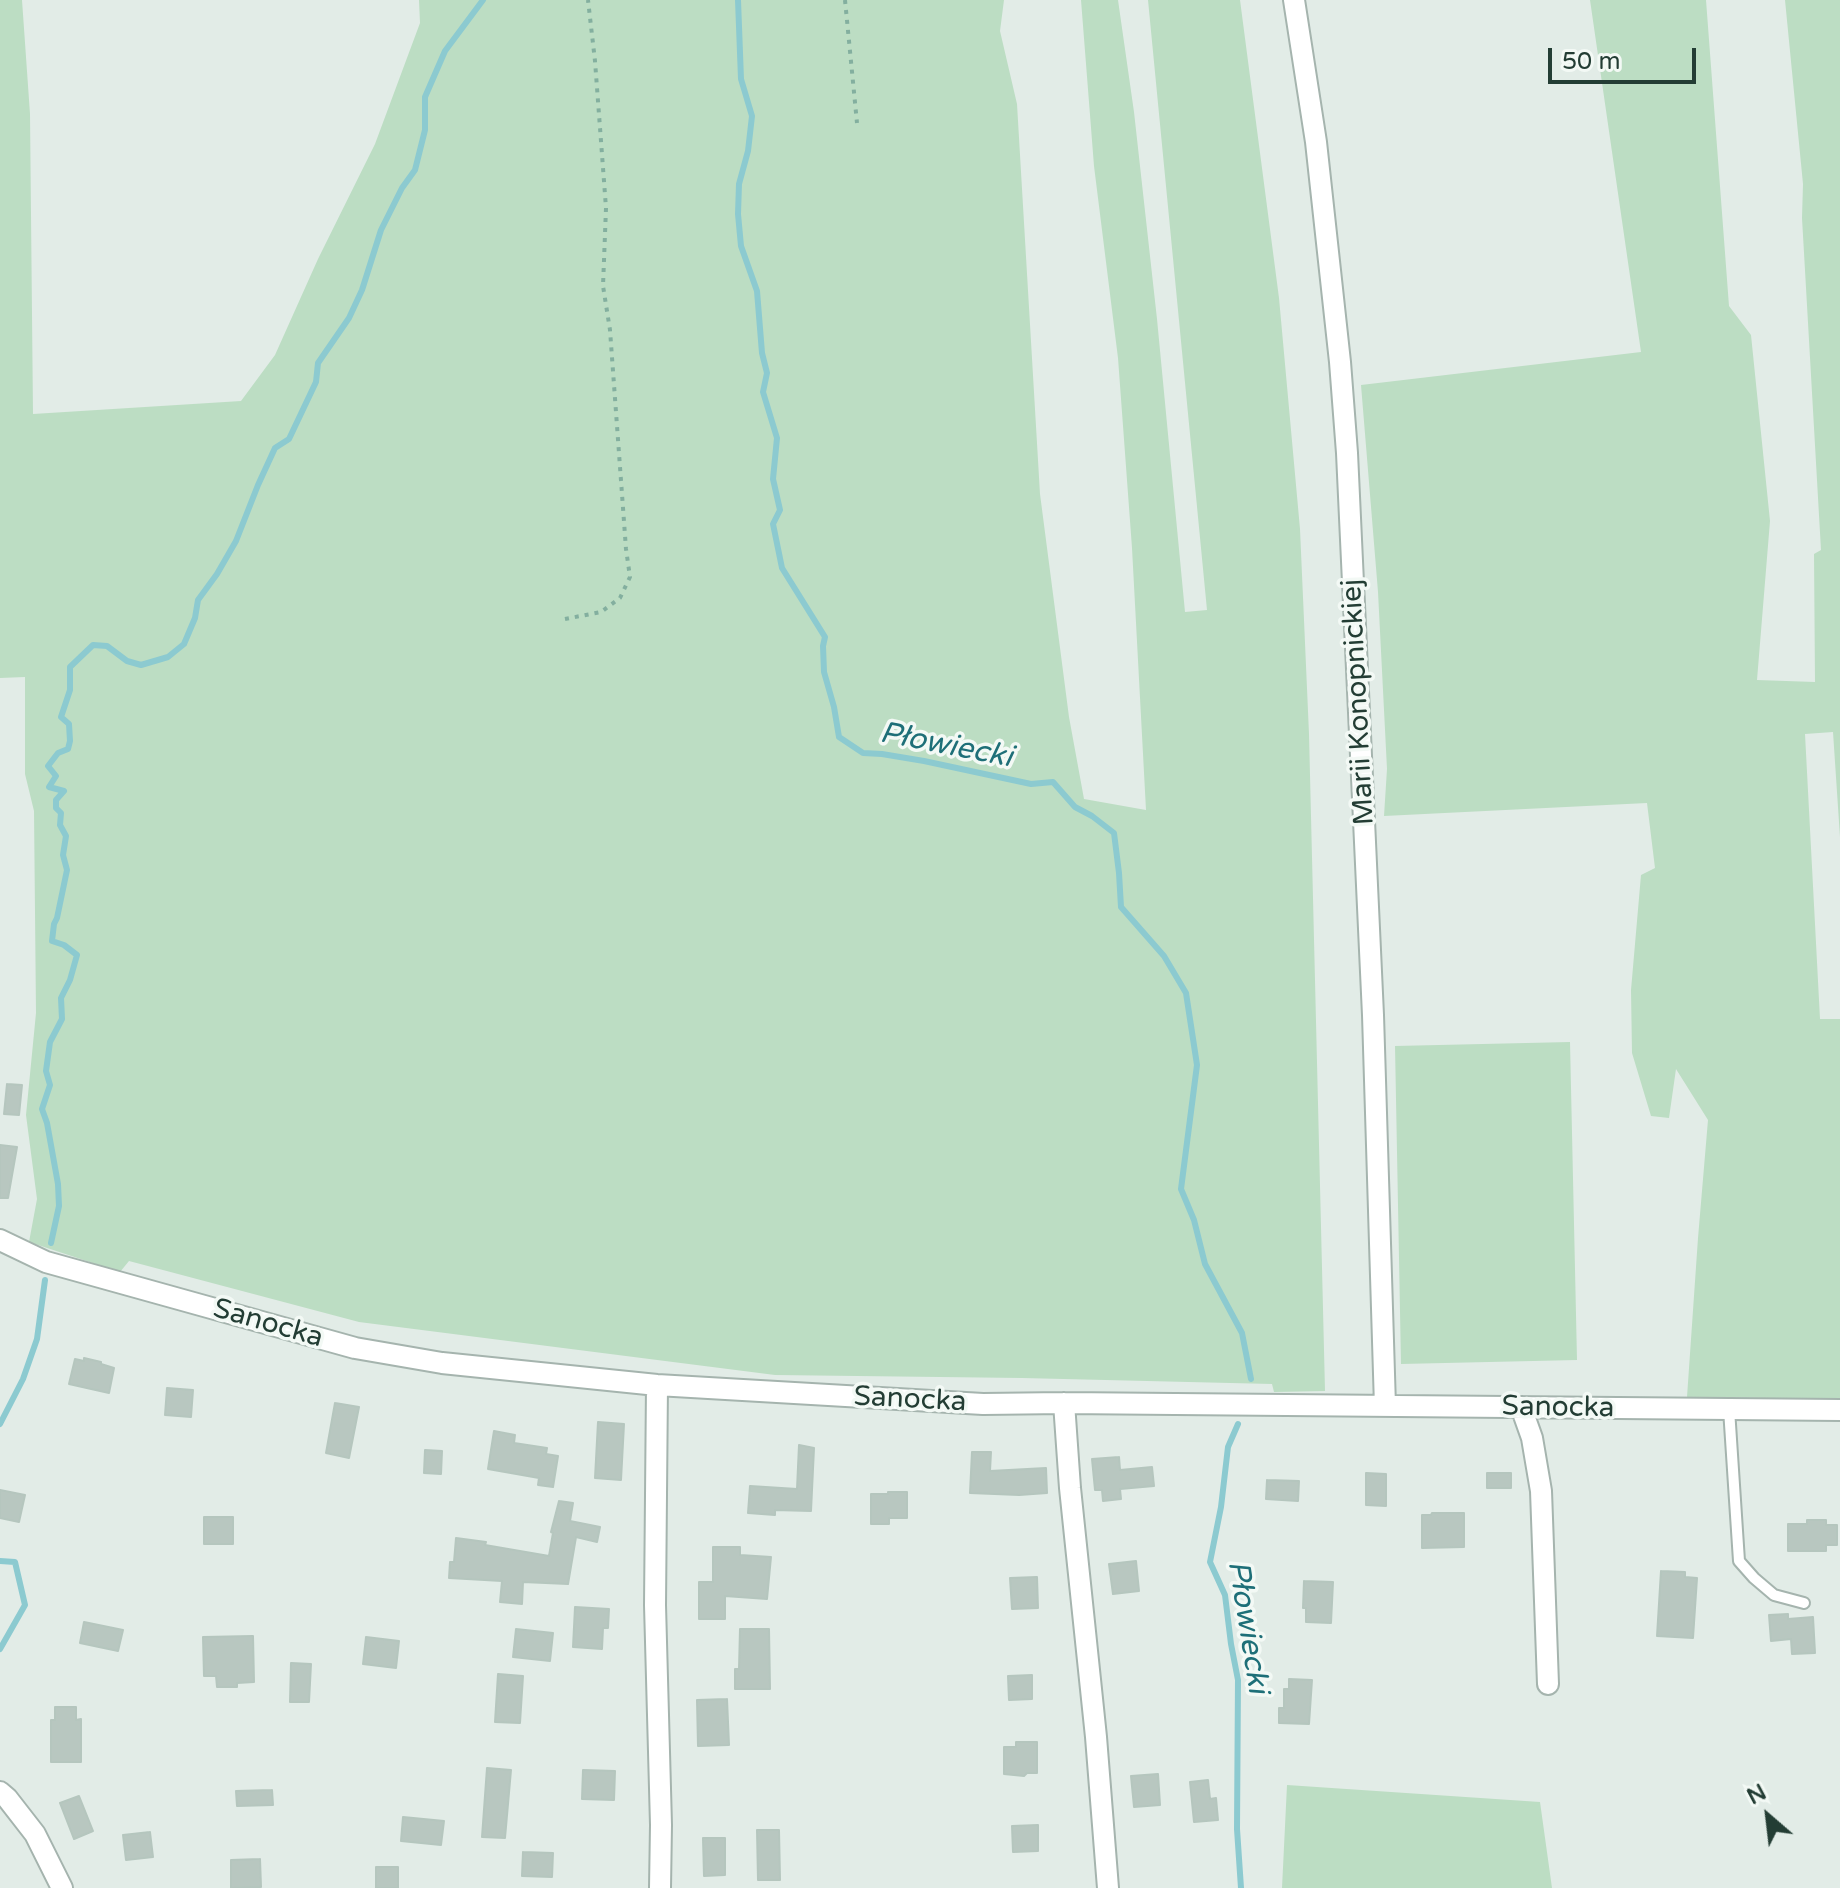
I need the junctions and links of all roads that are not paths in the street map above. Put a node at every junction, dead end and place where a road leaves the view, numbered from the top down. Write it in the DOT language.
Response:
graph roads {
  1 [pos="1294,0"];
  2 [pos="0,1240"];
  3 [pos="657,1385"];
  4 [pos="1064,1403"];
  5 [pos="1385,1406"];
  6 [pos="1521,1407"];
  7 [pos="1729,1409"];
  8 [pos="1840,1410"];
  9 [pos="1804,1603"];
  10 [pos="1548,1684"];
  11 [pos="0,1792"];
  12 [pos="62,1888"];
  13 [pos="660,1888"];
  14 [pos="1108,1888"];
  1 -- 5 [label="street, Marii Konopnickiej"];
  2 -- 3 [label="street, Sanocka"];
  3 -- 4 [label="street, Sanocka"];
  3 -- 13 [label="street"];
  4 -- 5 [label="street, Sanocka"];
  4 -- 14 [label="street"];
  5 -- 6 [label="street, Sanocka"];
  6 -- 7 [label="street, Sanocka"];
  6 -- 10 [label="street"];
  7 -- 8 [label="street, Sanocka"];
  7 -- 9 [label="lane"];
  11 -- 12 [label="street"];
}
